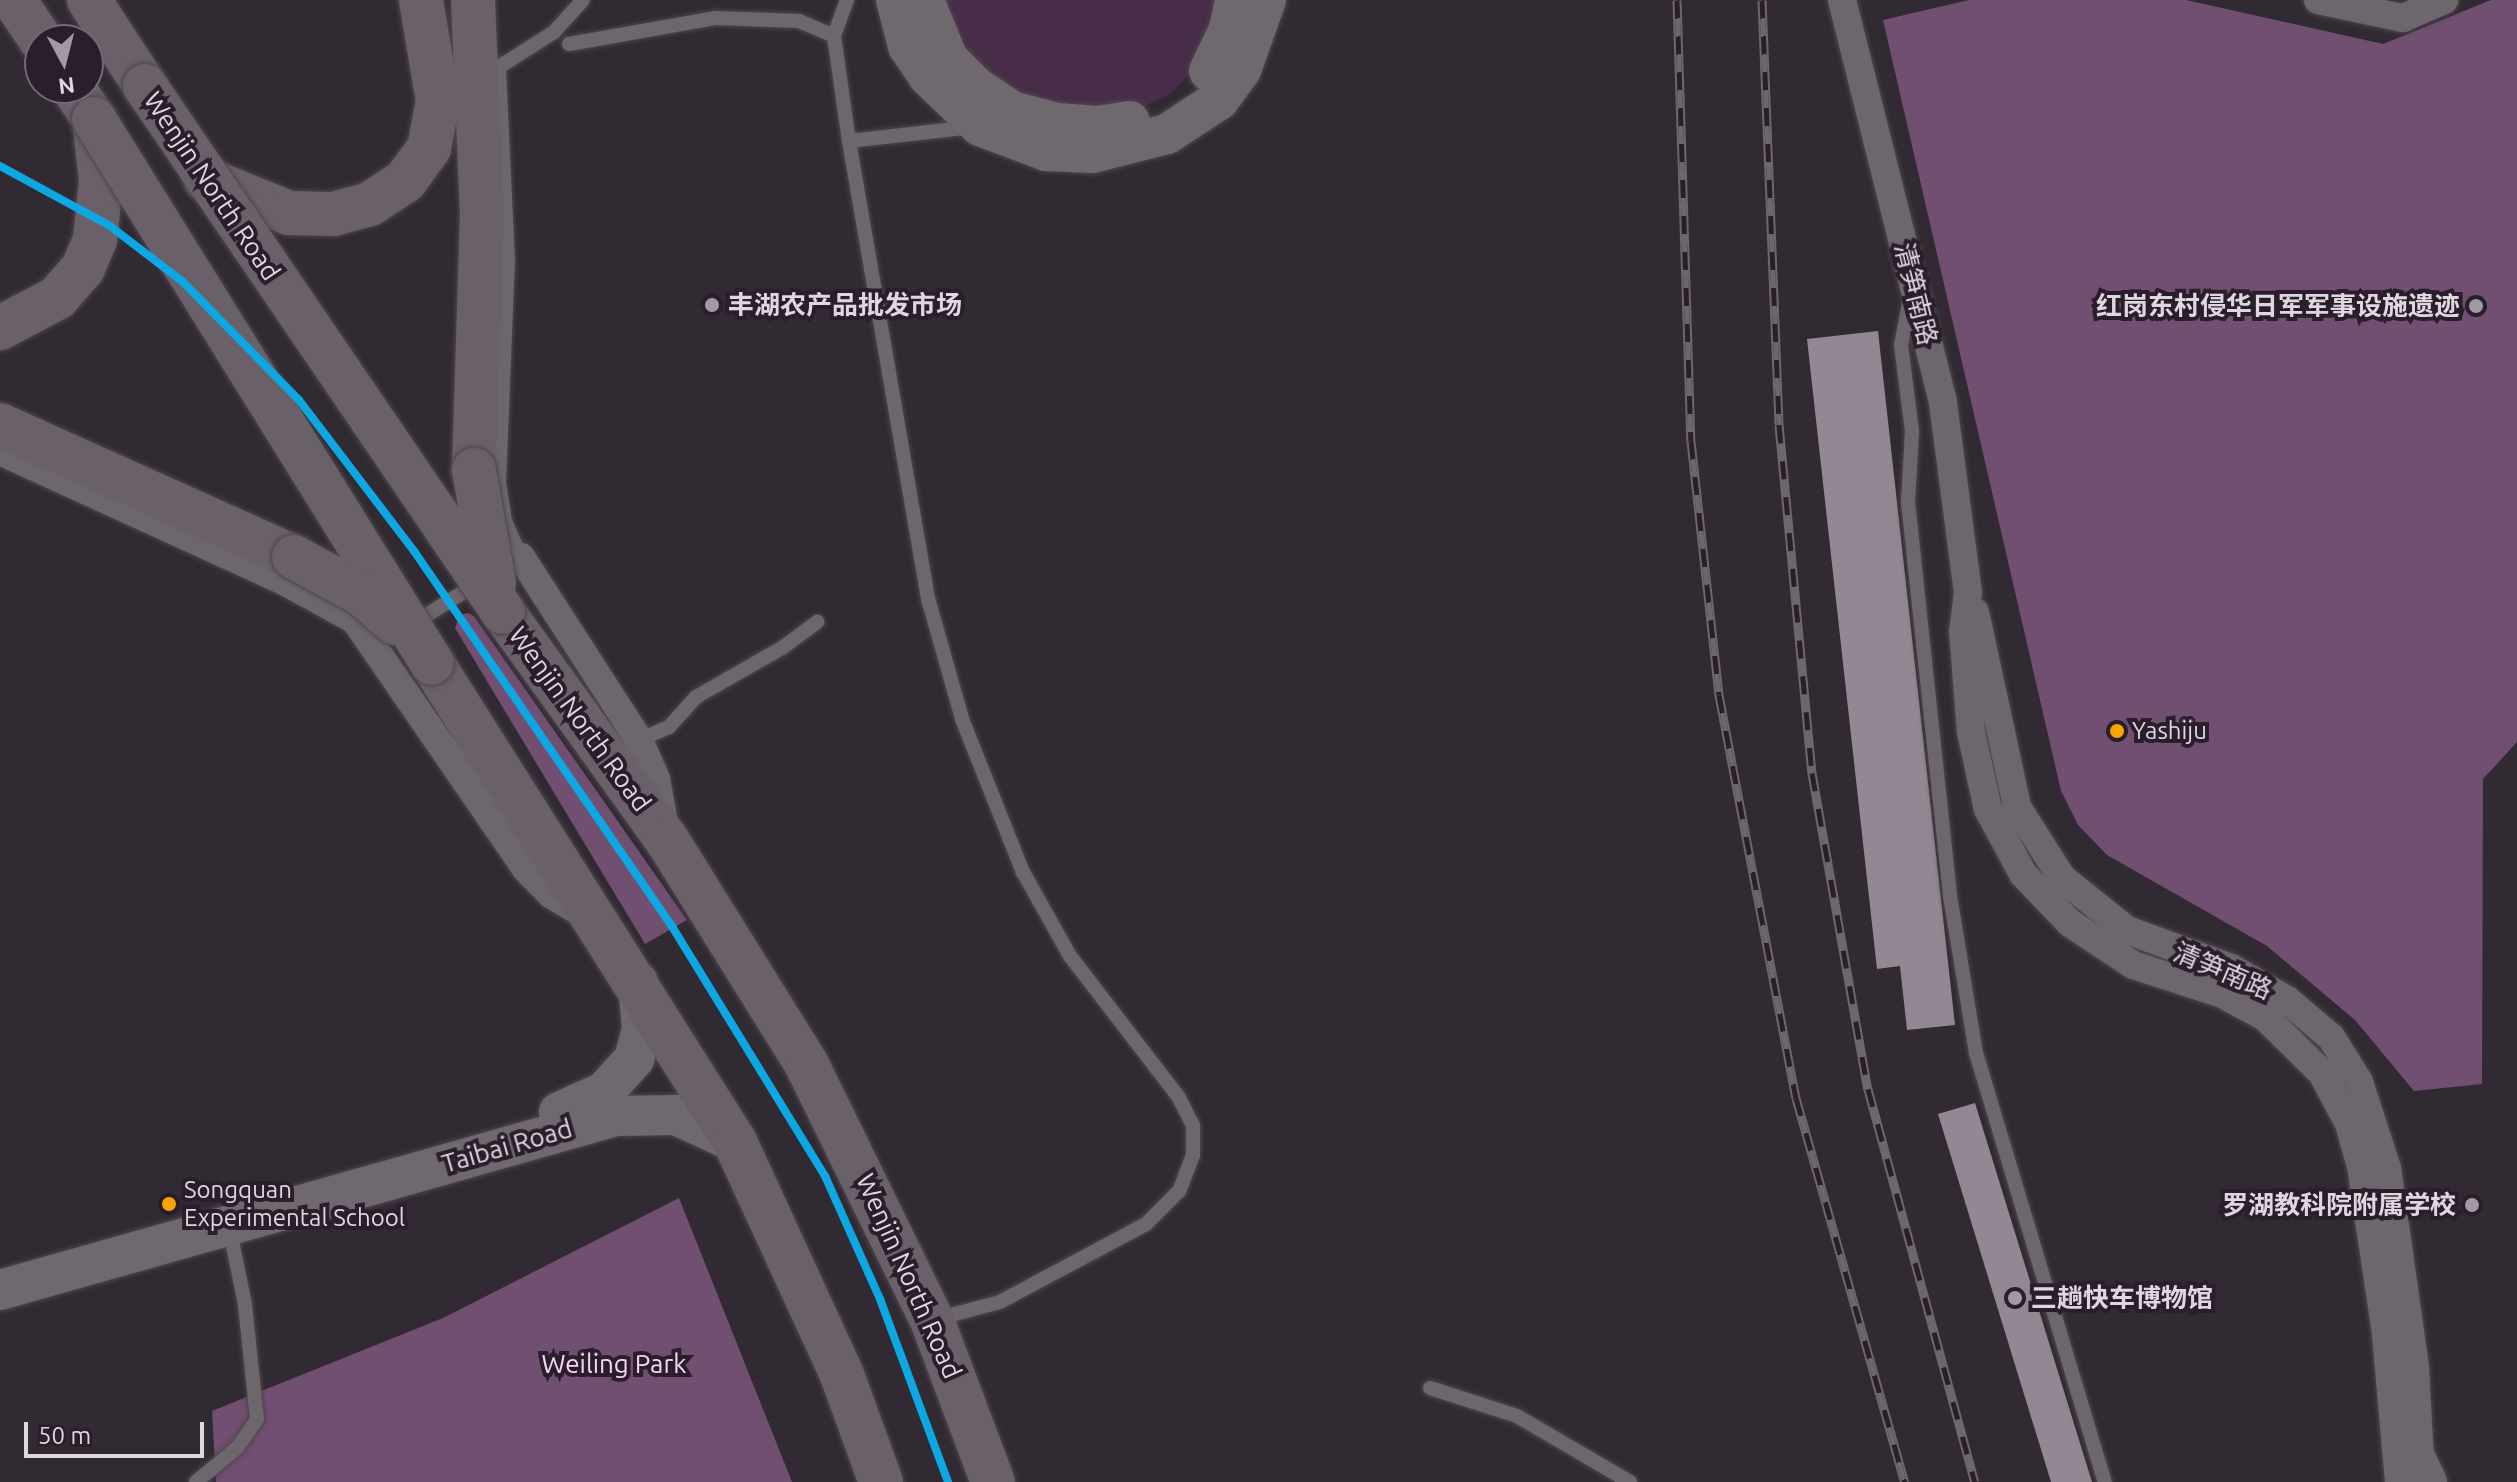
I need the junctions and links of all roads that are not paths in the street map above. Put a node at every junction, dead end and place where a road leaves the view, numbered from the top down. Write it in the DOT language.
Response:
graph roads {
  1 [pos="14,0"];
  2 [pos="89,0"];
  3 [pos="421,0"];
  4 [pos="473,0"];
  5 [pos="583,0"];
  6 [pos="847,0"];
  7 [pos="896,0"];
  8 [pos="924,0"];
  9 [pos="1235,0"];
  10 [pos="1266,0"];
  11 [pos="1842,0"];
  12 [pos="2318,0"];
  13 [pos="2444,0"];
  14 [pos="2400,9"];
  15 [pos="30,24"];
  16 [pos="834,36"];
  17 [pos="569,44"];
  18 [pos="84,104"];
  19 [pos="980,126"];
  20 [pos="849,141"];
  21 [pos="205,179"];
  22 [pos="1914,283"];
  23 [pos="0,328"];
  24 [pos="0,425"];
  25 [pos="0,451"];
  26 [pos="521,557"];
  27 [pos="503,612"];
  28 [pos="817,622"];
  29 [pos="376,646"];
  30 [pos="432,663"];
  31 [pos="622,745"];
  32 [pos="598,920"];
  33 [pos="638,982"];
  34 [pos="735,1142"];
  35 [pos="229,1226"];
  36 [pos="0,1265"];
  37 [pos="0,1290"];
  38 [pos="932,1320"];
  39 [pos="1430,1388"];
  40 [pos="2417,1476"];
  41 [pos="196,1482"];
  42 [pos="881,1482"];
  43 [pos="993,1482"];
  44 [pos="1630,1482"];
  45 [pos="2105,1482"];
  1 -- 15 [label="highway"];
  2 -- 21 [label="highway, Wenjin North Road, bridge"];
  3 -- 21 [label="highway"];
  4 -- 27 [label="highway, bridge"];
  5 -- 26 [label="lane"];
  6 -- 16 [label="lane"];
  7 -- 19 [label="main road"];
  8 -- 9 [label="main road"];
  10 -- 19 [label="main road"];
  11 -- 22 [label="street, 清笋南路"];
  12 -- 14 [label="street"];
  13 -- 14 [label="street"];
  16 -- 17 [label="lane"];
  16 -- 20 [label="lane"];
  18 -- 23 [label="highway"];
  18 -- 30 [label="highway, bridge"];
  19 -- 20 [label="lane"];
  20 -- 38 [label="lane"];
  21 -- 27 [label="highway, Wenjin North Road, bridge"];
  22 -- 40 [label="street, 清笋南路"];
  22 -- 45 [label="lane"];
  24 -- 30 [label="highway, bridge"];
  25 -- 29 [label="street"];
  26 -- 29 [label="lane"];
  26 -- 31 [label="street"];
  27 -- 31 [label="highway, Wenjin North Road"];
  28 -- 31 [label="lane"];
  29 -- 32 [label="street"];
  30 -- 32 [label="highway"];
  31 -- 38 [label="highway, Wenjin North Road"];
  32 -- 33 [label="highway"];
  33 -- 34 [label="highway"];
  33 -- 36 [label="main road, Taibai Road"];
  34 -- 35 [label="main road, Taibai Road"];
  34 -- 42 [label="highway"];
  35 -- 37 [label="main road, Taibai Road"];
  35 -- 41 [label="lane"];
  38 -- 43 [label="highway, Wenjin North Road"];
  39 -- 44 [label="lane"];
}
